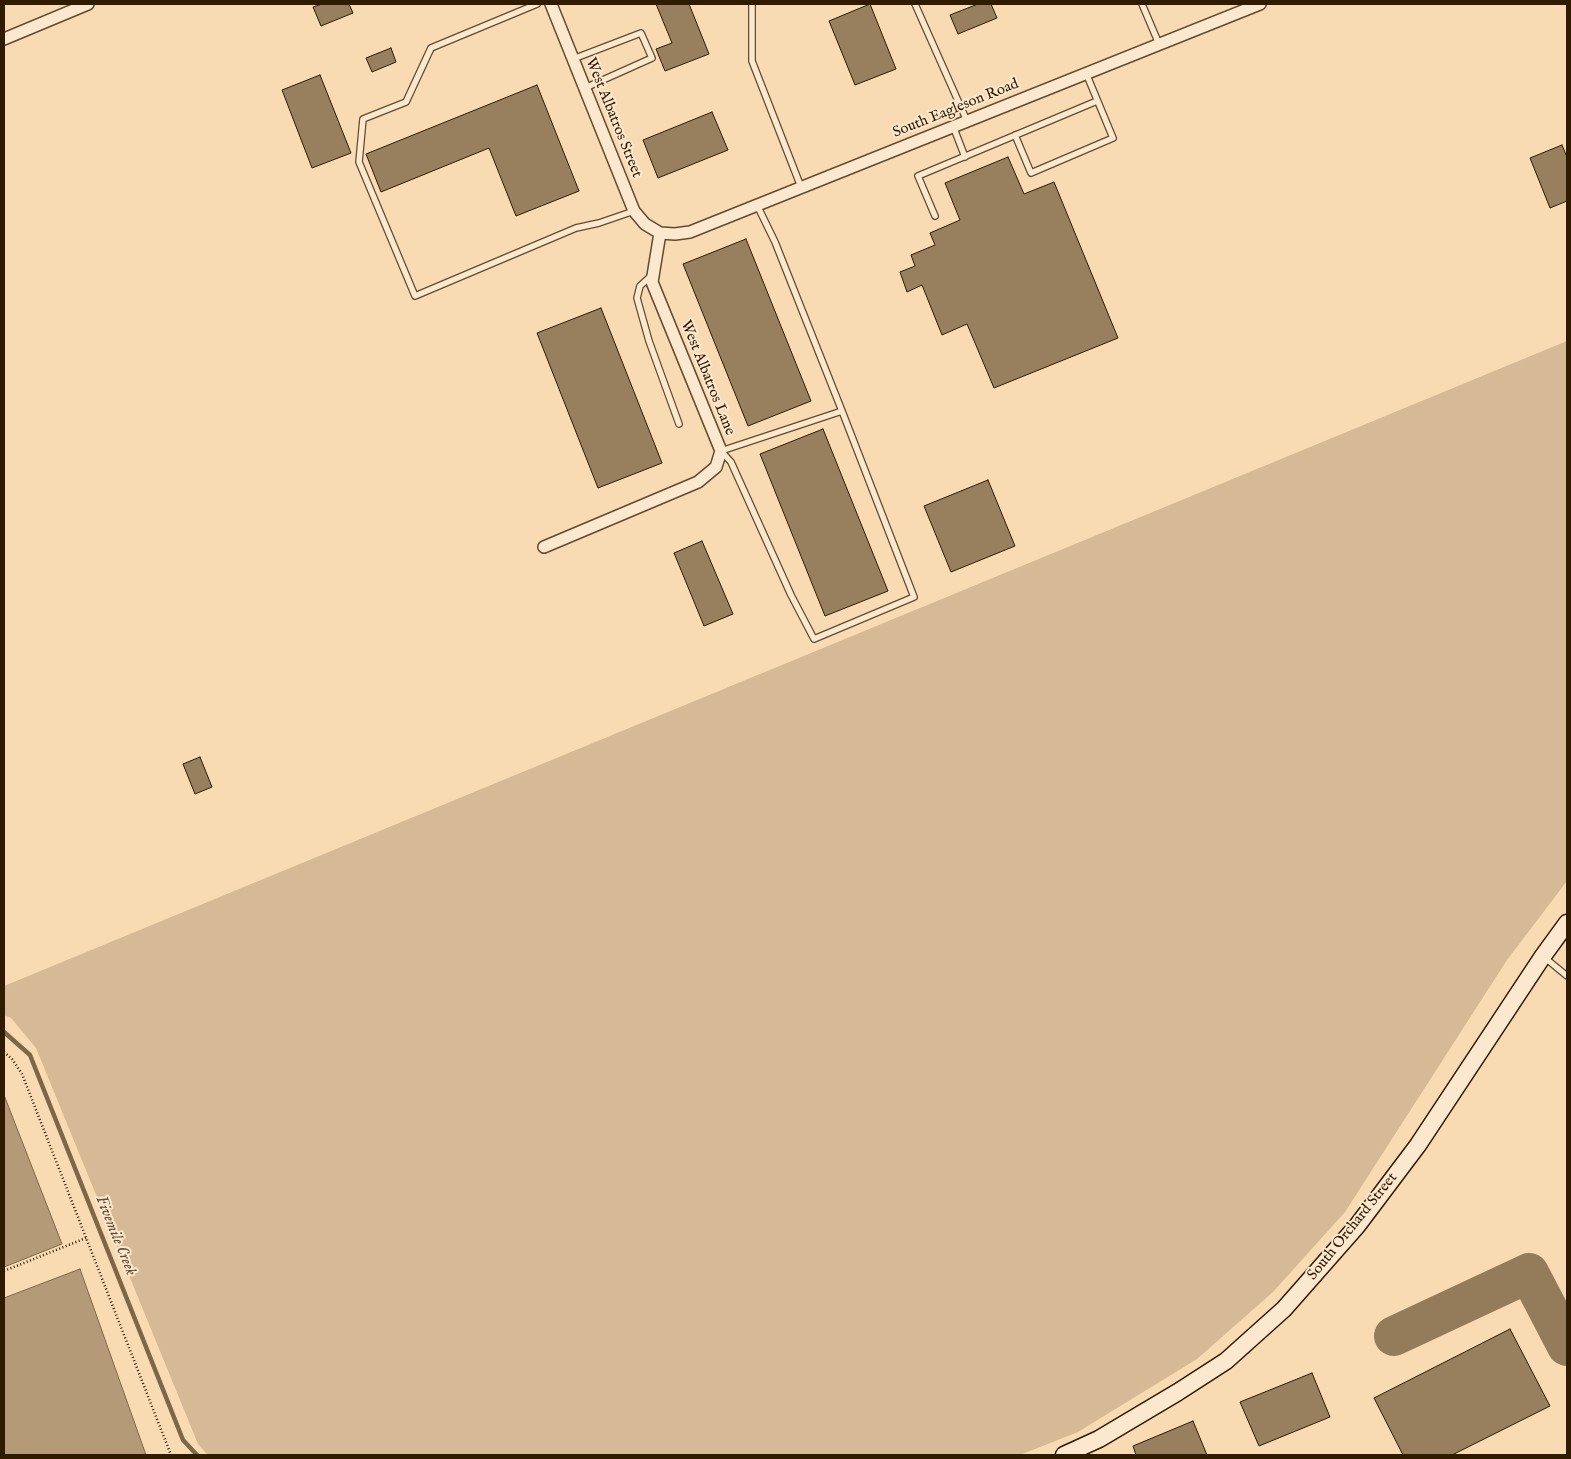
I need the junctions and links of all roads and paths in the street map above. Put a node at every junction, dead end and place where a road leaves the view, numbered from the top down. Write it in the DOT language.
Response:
graph roads {
  1 [pos="88,4"];
  2 [pos="537,4"];
  3 [pos="551,4"];
  4 [pos="752,4"];
  5 [pos="915,4"];
  6 [pos="1142,4"];
  7 [pos="1260,4"];
  8 [pos="4,39"];
  9 [pos="1159,44"];
  10 [pos="573,58"];
  11 [pos="1086,73"];
  12 [pos="585,88"];
  13 [pos="1097,101"];
  14 [pos="967,121"];
  15 [pos="954,126"];
  16 [pos="1015,135"];
  17 [pos="964,157"];
  18 [pos="801,187"];
  19 [pos="757,205"];
  20 [pos="634,210"];
  21 [pos="935,216"];
  22 [pos="660,233"];
  23 [pos="653,275"];
  24 [pos="842,411"];
  25 [pos="679,424"];
  26 [pos="721,451"];
  27 [pos="544,547"];
  28 [pos="1567,923"];
  29 [pos="1542,956"];
  30 [pos="1567,976"];
  31 [pos="4,1052"];
  32 [pos="86,1238"];
  33 [pos="4,1271"];
  34 [pos="171,1455"];
  35 [pos="1064,1455"];
  1 -- 8 [label="street"];
  2 -- 20 [label="lane"];
  3 -- 10 [label="street, West Albatros Street"];
  4 -- 18 [label="lane"];
  5 -- 14 [label="lane"];
  6 -- 9 [label="lane"];
  7 -- 9 [label="street, South Eagleson Road"];
  9 -- 11 [label="street, South Eagleson Road"];
  10 -- 12 [label="street, West Albatros Street"];
  10 -- 12 [label="lane"];
  11 -- 13 [label="lane"];
  11 -- 14 [label="street, South Eagleson Road"];
  12 -- 20 [label="street, West Albatros Street"];
  13 -- 16 [label="lane"];
  13 -- 16 [label="lane"];
  14 -- 15 [label="street, South Eagleson Road"];
  15 -- 17 [label="lane"];
  15 -- 18 [label="street, South Eagleson Road"];
  16 -- 17 [label="lane"];
  17 -- 21 [label="lane"];
  18 -- 19 [label="street, South Eagleson Road"];
  19 -- 22 [label="street, South Eagleson Road"];
  19 -- 24 [label="lane"];
  20 -- 22 [label="street, West Albatros Street"];
  22 -- 23 [label="street, West Albatros Lane"];
  23 -- 25 [label="lane"];
  23 -- 26 [label="street, West Albatros Lane"];
  24 -- 26 [label="lane"];
  24 -- 26 [label="lane"];
  26 -- 27 [label="street, West Albatros Lane"];
  28 -- 29 [label="main road, South Orchard Street"];
  29 -- 30 [label="lane"];
  29 -- 35 [label="main road, South Orchard Street"];
  31 -- 32 [label="path"];
  32 -- 33 [label="path"];
  32 -- 34 [label="path"];
}
